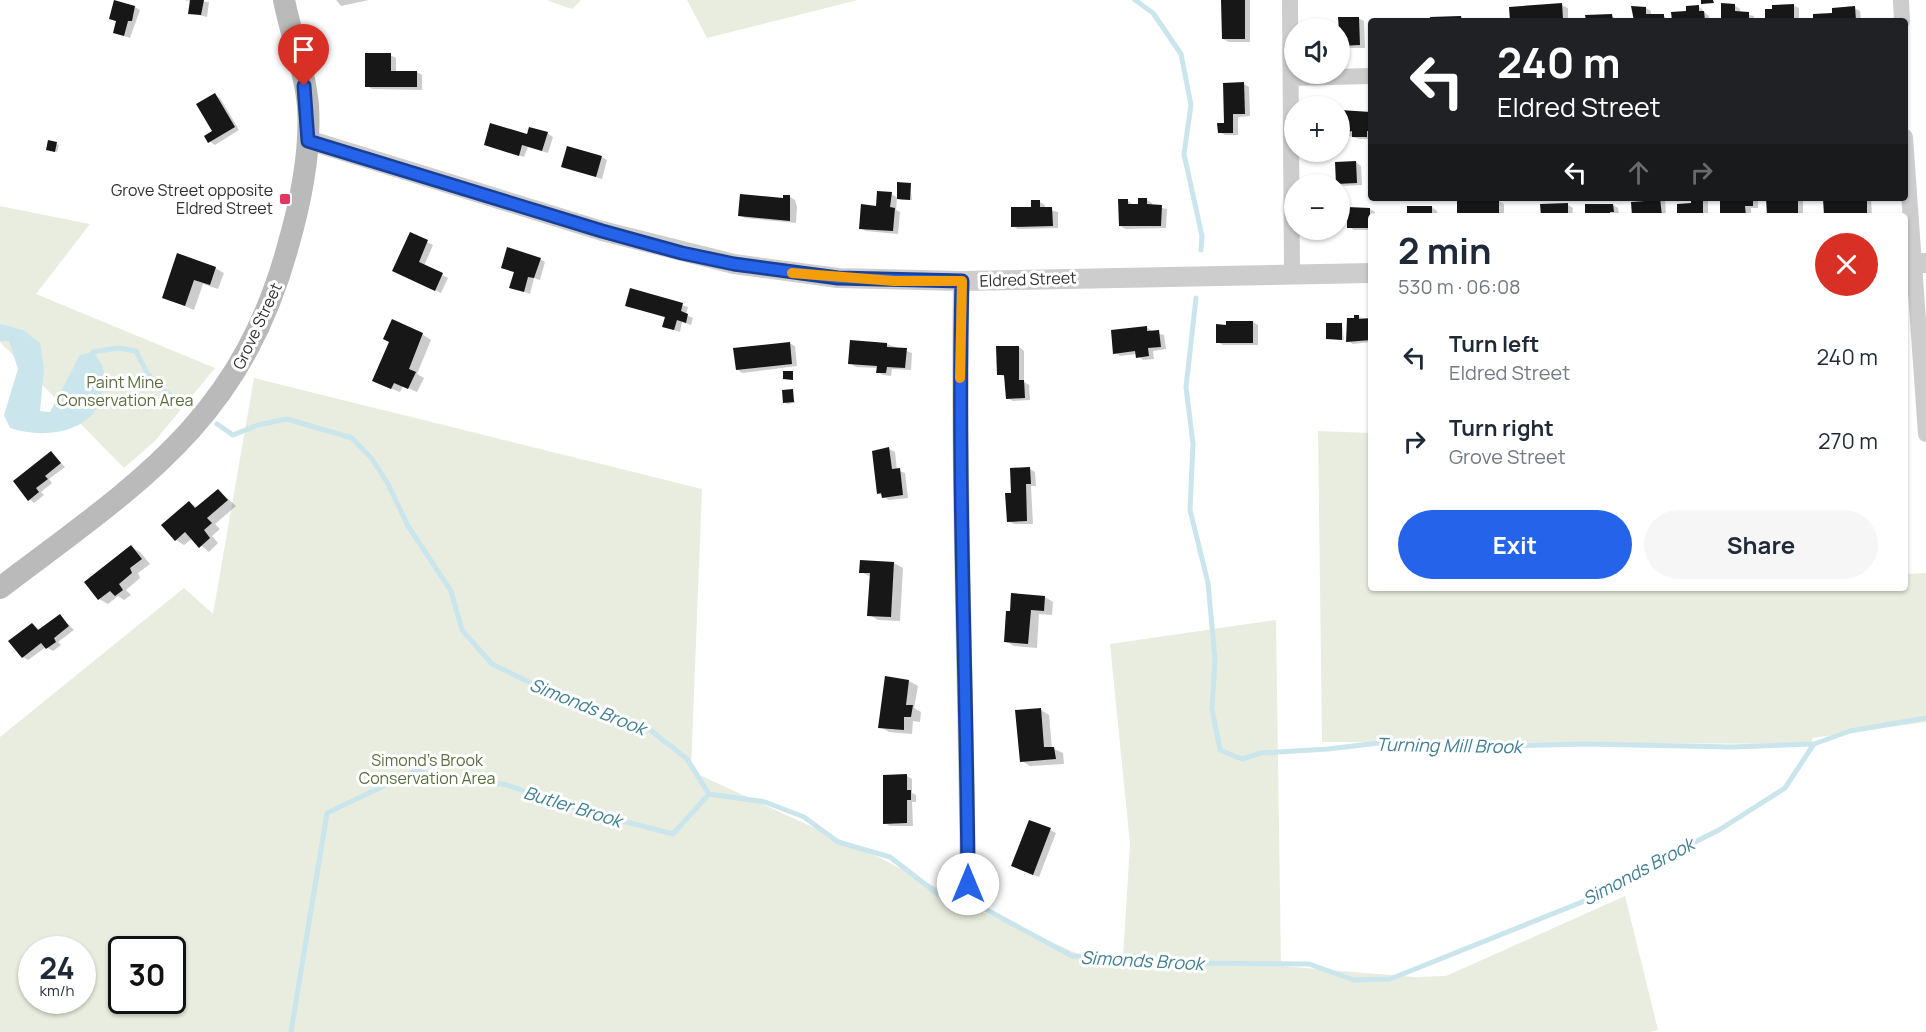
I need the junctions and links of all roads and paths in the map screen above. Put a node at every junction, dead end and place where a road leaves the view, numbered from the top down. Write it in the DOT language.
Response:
graph roads {
  1 [pos="284,0"];
  2 [pos="1290,0"];
  3 [pos="1901,0"];
  4 [pos="1290,18"];
  5 [pos="1902,18"];
  6 [pos="1368,76"];
  7 [pos="1350,77"];
  8 [pos="1292,84"];
  9 [pos="308,141"];
  10 [pos="1908,175"];
  11 [pos="1915,263"];
  12 [pos="1292,273"];
  13 [pos="1368,273"];
  14 [pos="962,281"];
  15 [pos="1926,434"];
  16 [pos="0,588"];
  17 [pos="968,884"];
  1 -- 9 [label="main road, Grove Street"];
  2 -- 4 [label="street"];
  3 -- 5 [label="street"];
  6 -- 7 [label="street"];
  8 -- 12 [label="street"];
  9 -- 14 [label="street, Eldred Street"];
  9 -- 16 [label="main road, Grove Street"];
  10 -- 11 [label="street"];
  11 -- 15 [label="street"];
  12 -- 13 [label="street, Eldred Street"];
  12 -- 14 [label="street, Eldred Street"];
  14 -- 17 [label="street"];
}
